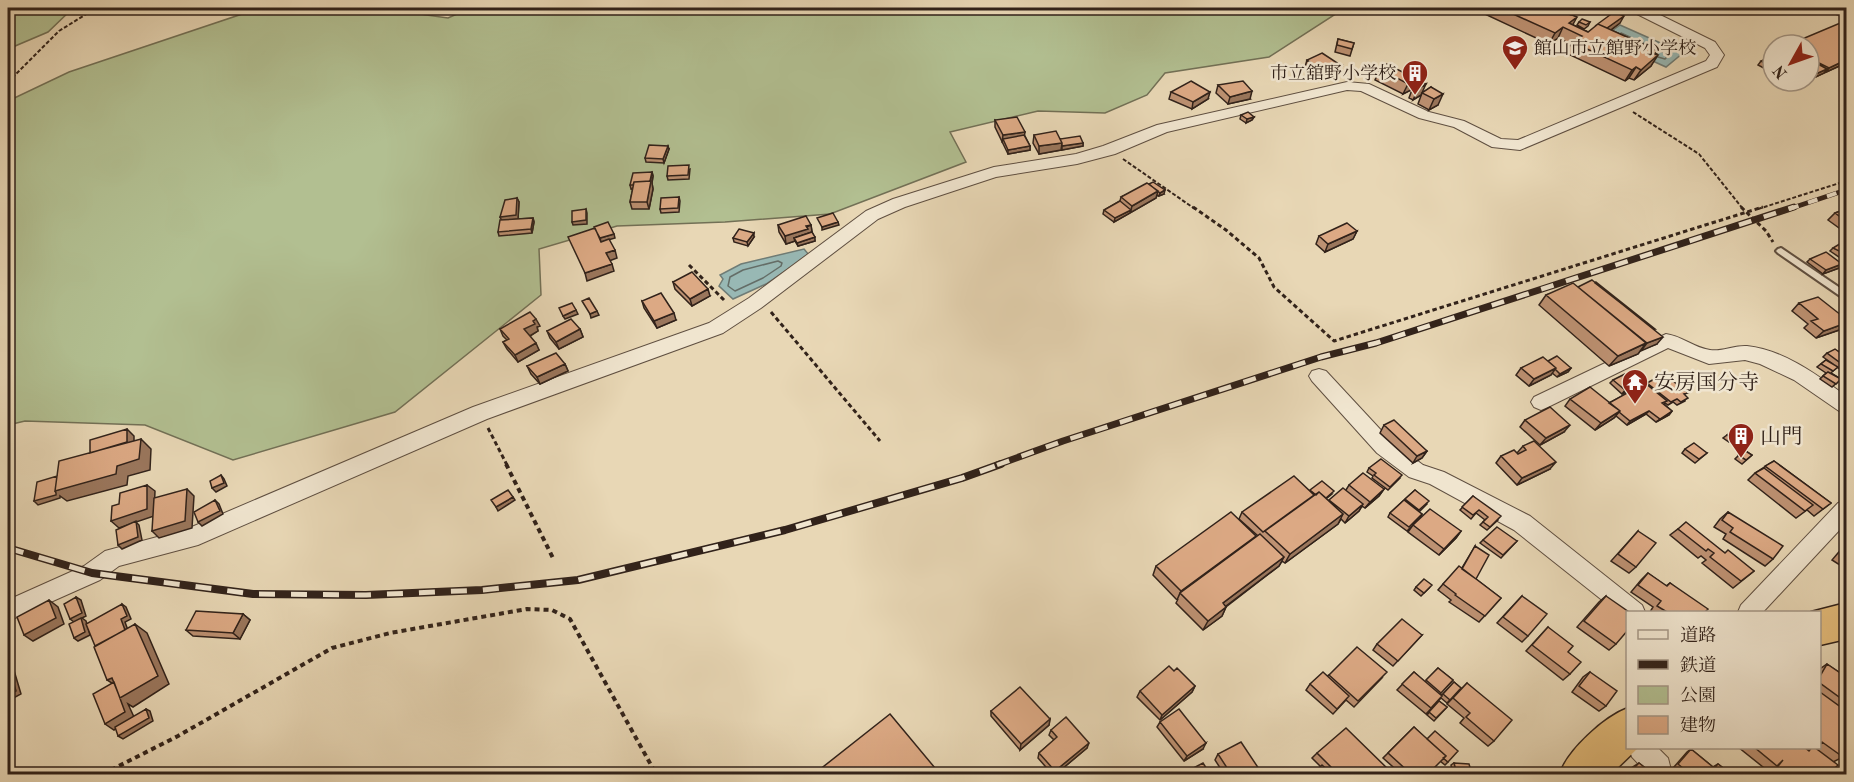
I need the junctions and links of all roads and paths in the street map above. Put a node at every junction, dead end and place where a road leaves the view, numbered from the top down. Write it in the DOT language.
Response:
graph roads {
  1 [pos="96,8"];
  2 [pos="1636,8"];
  3 [pos="1838,8"];
  4 [pos="1846,12"];
  5 [pos="8,82"];
  6 [pos="1623,102"];
  7 [pos="1110,150"];
  8 [pos="1846,181"];
  9 [pos="1747,212"];
  10 [pos="1766,231"];
  11 [pos="1781,251"];
  12 [pos="689,265"];
  13 [pos="1846,296"];
  14 [pos="760,299"];
  15 [pos="738,314"];
  16 [pos="1319,376"];
  17 [pos="1541,402"];
  18 [pos="1846,406"];
  19 [pos="480,413"];
  20 [pos="880,441"];
  21 [pos="1844,517"];
  22 [pos="553,558"];
  23 [pos="8,611"];
  24 [pos="1633,611"];
  25 [pos="1750,611"];
  26 [pos="1846,621"];
  27 [pos="1821,627"];
  28 [pos="1626,737"];
  29 [pos="1643,749"];
  30 [pos="103,774"];
  31 [pos="656,774"];
  32 [pos="1581,774"];
  33 [pos="1660,774"];
  1 -- 5 [label="path"];
  2 -- 6 [label="street"];
  3 -- 4 [label="street"];
  6 -- 7 [label="street"];
  6 -- 9 [label="path"];
  7 -- 9 [label="path"];
  7 -- 14 [label="street"];
  8 -- 9 [label="path"];
  9 -- 10 [label="path"];
  11 -- 13 [label="lane"];
  12 -- 15 [label="path"];
  14 -- 15 [label="street"];
  14 -- 20 [label="path"];
  15 -- 19 [label="street"];
  16 -- 24 [label="street"];
  17 -- 18 [label="street"];
  19 -- 22 [label="path"];
  19 -- 23 [label="street"];
  21 -- 25 [label="street"];
  26 -- 27 [label="highway"];
  28 -- 32 [label="highway"];
  29 -- 33 [label="street"];
  30 -- 31 [label="path"];
}
